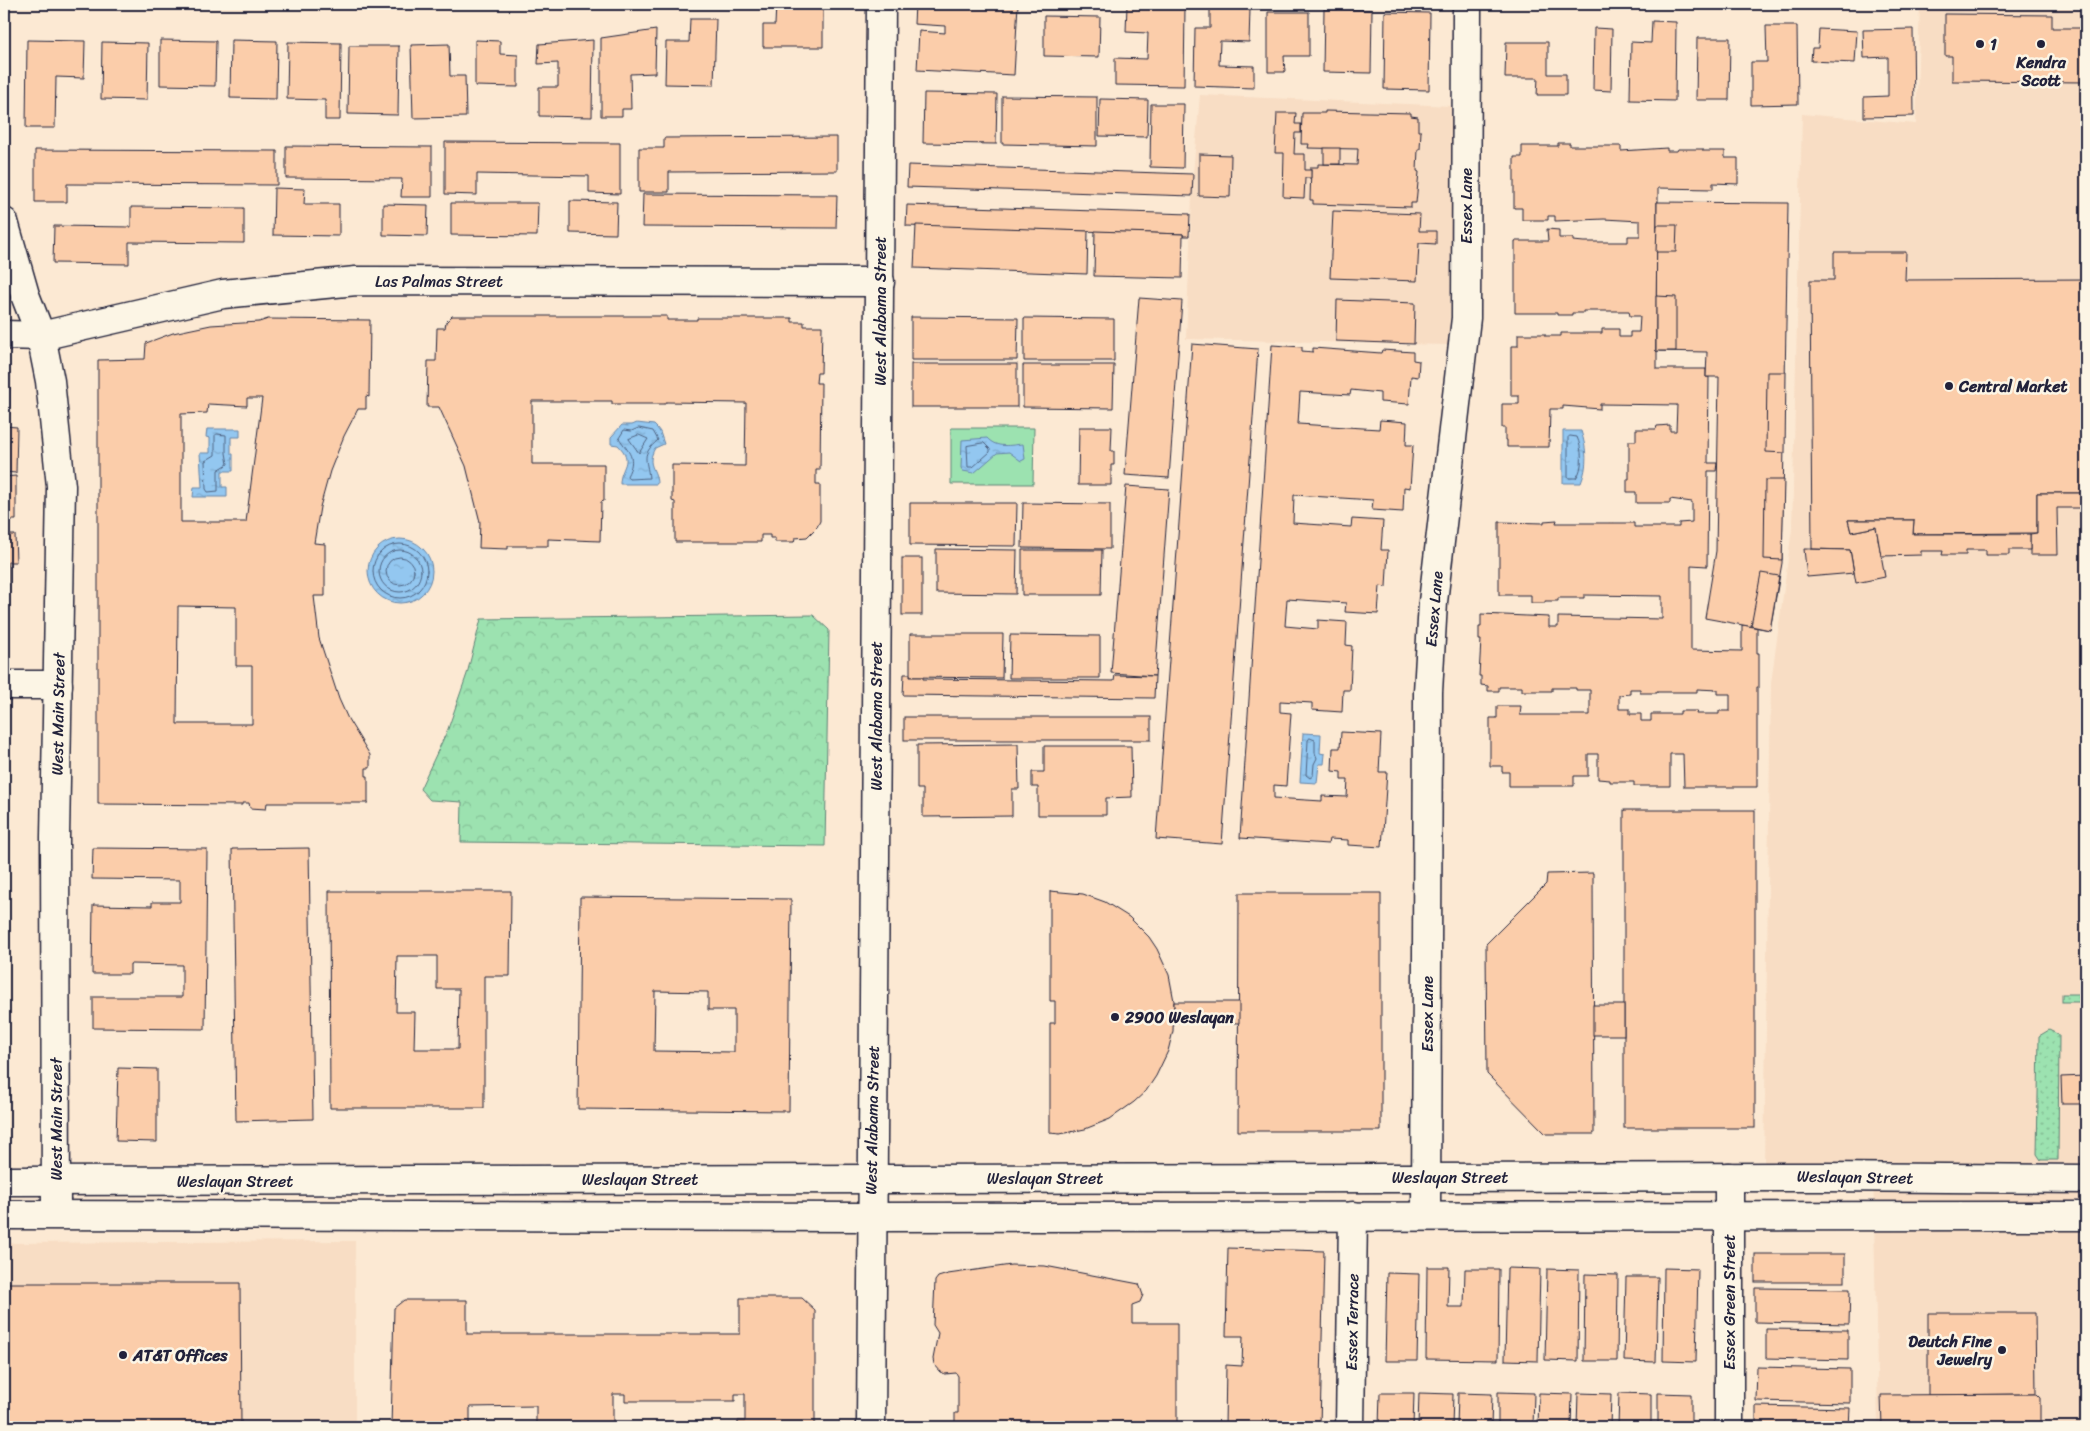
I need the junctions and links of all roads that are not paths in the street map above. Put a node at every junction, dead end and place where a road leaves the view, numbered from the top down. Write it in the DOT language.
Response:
graph roads {
  1 [pos="881,4"];
  2 [pos="1467,4"];
  3 [pos="4,222"];
  4 [pos="880,282"];
  5 [pos="4,335"];
  6 [pos="41,336"];
  7 [pos="4,685"];
  8 [pos="58,685"];
  9 [pos="1729,1177"];
  10 [pos="1426,1178"];
  11 [pos="872,1179"];
  12 [pos="2086,1180"];
  13 [pos="4,1181"];
  14 [pos="56,1181"];
  15 [pos="56,1214"];
  16 [pos="4,1215"];
  17 [pos="1353,1216"];
  18 [pos="1426,1216"];
  19 [pos="1729,1216"];
  20 [pos="2086,1216"];
  21 [pos="872,1217"];
  22 [pos="871,1427"];
  23 [pos="1350,1427"];
  24 [pos="1729,1427"];
  1 -- 4 [label="street, West Alabama Street"];
  2 -- 10 [label="street, Essex Lane"];
  3 -- 6 [label="street, West Main Street"];
  4 -- 6 [label="street, Las Palmas Street"];
  4 -- 11 [label="street, West Alabama Street"];
  5 -- 6 [label="street, Las Palmas Street"];
  6 -- 8 [label="street, West Main Street"];
  7 -- 8 [label="street"];
  8 -- 14 [label="street, West Main Street"];
  9 -- 10 [label="street, Weslayan Street"];
  9 -- 12 [label="street, Weslayan Street"];
  9 -- 19 [label="street, Essex Green Street"];
  10 -- 11 [label="street, Weslayan Street"];
  10 -- 18 [label="street, Essex Lane"];
  11 -- 14 [label="street, Weslayan Street"];
  11 -- 21 [label="street, West Alabama Street"];
  13 -- 14 [label="street, Weslayan Street"];
  14 -- 15 [label="street, West Main Street"];
  15 -- 16 [label="street, Weslayan Street"];
  15 -- 21 [label="street, Weslayan Street"];
  17 -- 18 [label="street, Weslayan Street"];
  17 -- 21 [label="street, Weslayan Street"];
  17 -- 23 [label="street, Essex Terrace"];
  18 -- 19 [label="street, Weslayan Street"];
  19 -- 20 [label="street, Weslayan Street"];
  19 -- 24 [label="street, Essex Green Street"];
  21 -- 22 [label="street, West Alabama Street"];
}
